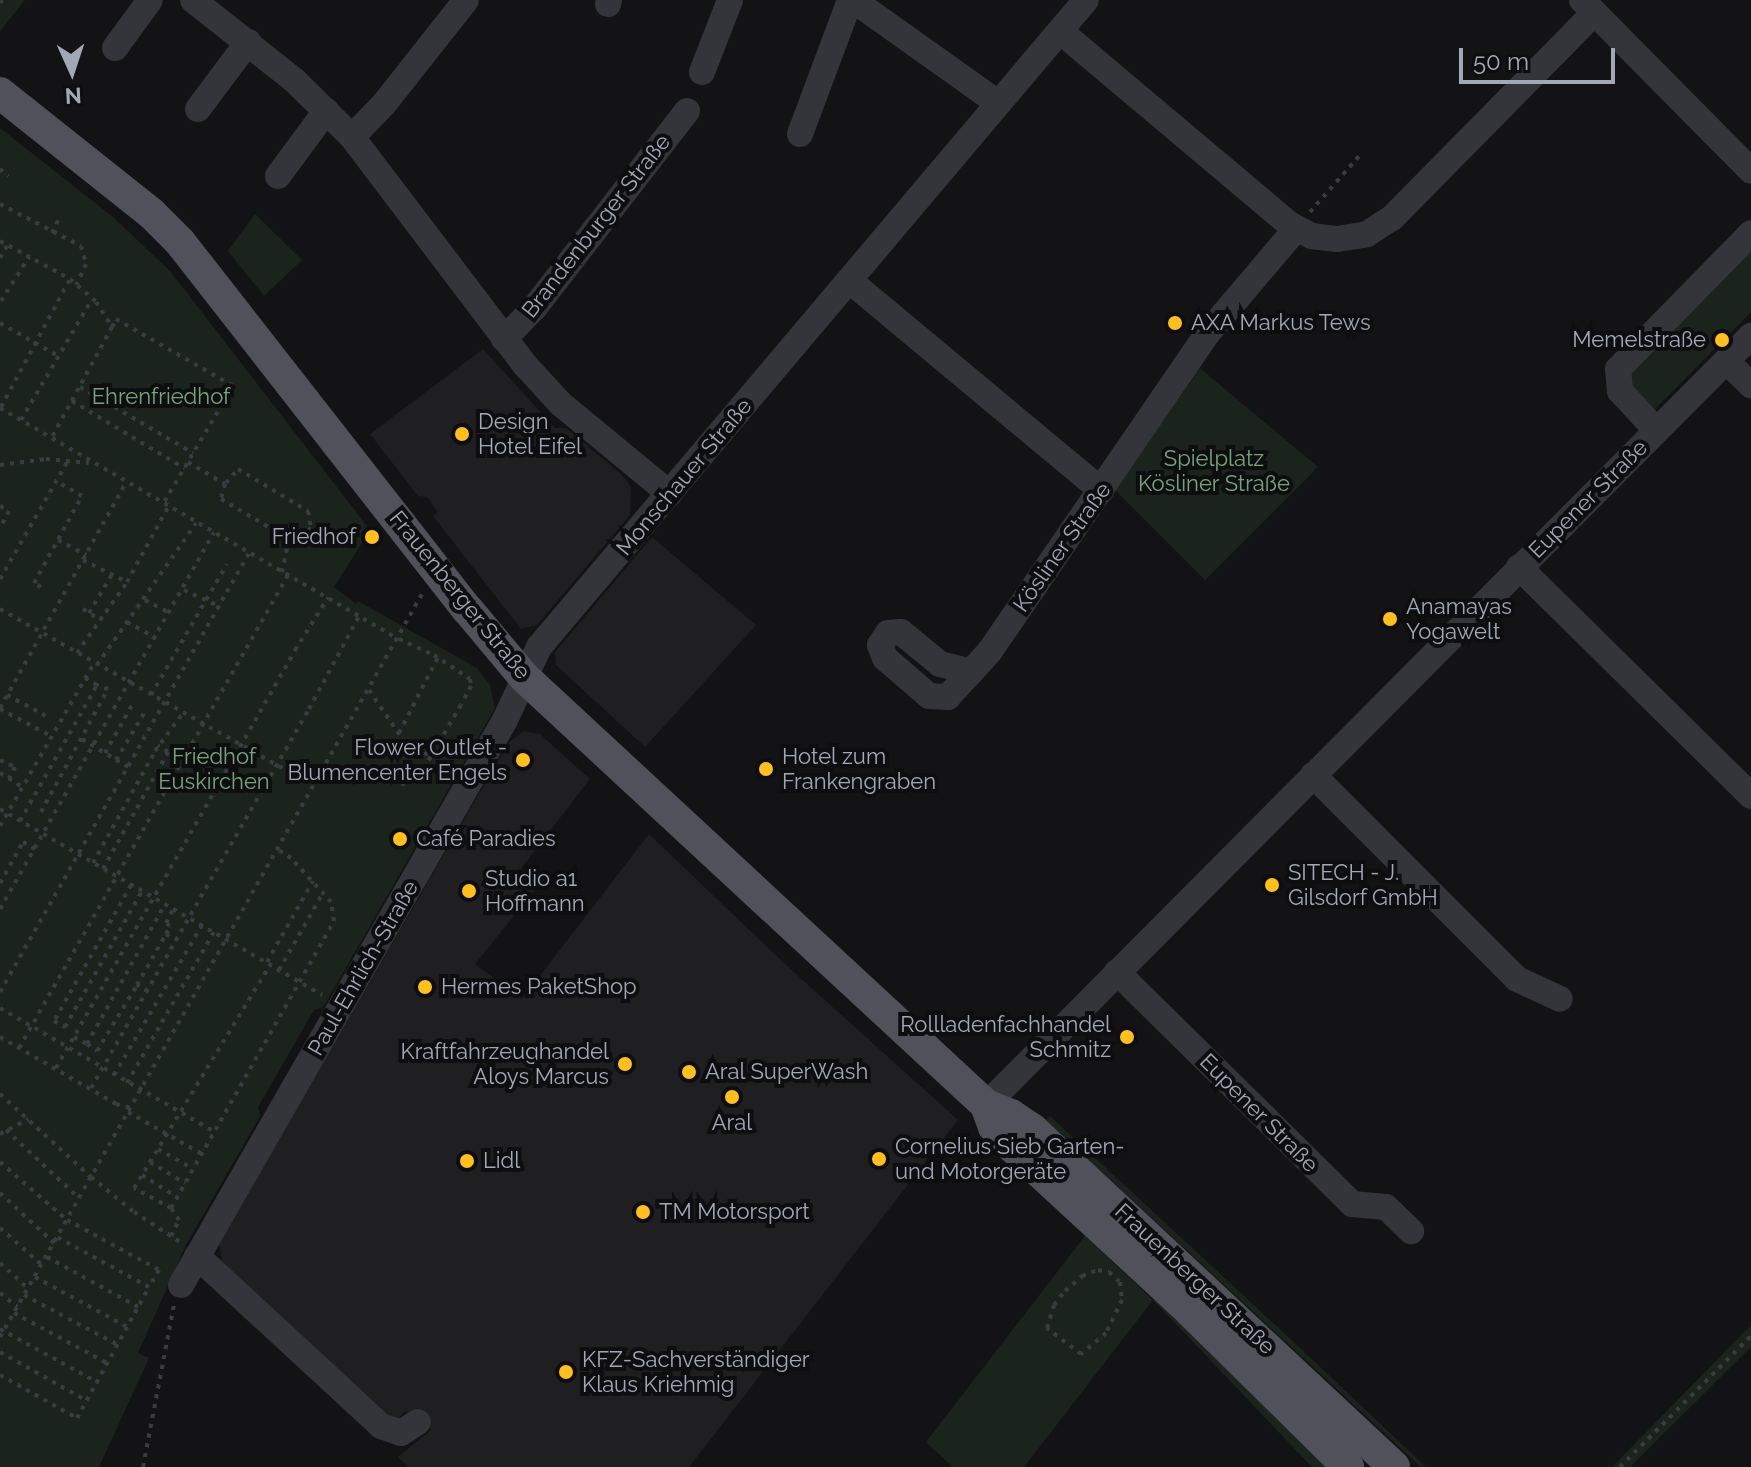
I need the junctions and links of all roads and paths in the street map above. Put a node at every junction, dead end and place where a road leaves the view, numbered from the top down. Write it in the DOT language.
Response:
graph roads {
  1 [pos="150,0"];
  2 [pos="193,0"];
  3 [pos="466,0"];
  4 [pos="730,0"];
  5 [pos="852,0"];
  6 [pos="1086,0"];
  7 [pos="1588,6"];
  8 [pos="1060,31"];
  9 [pos="248,42"];
  10 [pos="115,48"];
  11 [pos="702,72"];
  12 [pos="0,93"];
  13 [pos="998,103"];
  14 [pos="198,109"];
  15 [pos="326,111"];
  16 [pos="687,111"];
  17 [pos="800,134"];
  18 [pos="352,137"];
  19 [pos="1359,156"];
  20 [pos="0,169"];
  21 [pos="1751,171"];
  22 [pos="8,176"];
  23 [pos="278,176"];
  24 [pos="0,204"];
  25 [pos="59,218"];
  26 [pos="1296,229"];
  27 [pos="52,233"];
  28 [pos="1751,233"];
  29 [pos="0,241"];
  30 [pos="8,245"];
  31 [pos="29,257"];
  32 [pos="0,258"];
  33 [pos="70,279"];
  34 [pos="850,281"];
  35 [pos="76,285"];
  36 [pos="94,300"];
  37 [pos="1,301"];
  38 [pos="0,323"];
  39 [pos="112,327"];
  40 [pos="1751,336"];
  41 [pos="504,339"];
  42 [pos="36,343"];
  43 [pos="60,357"];
  44 [pos="1726,361"];
  45 [pos="1751,385"];
  46 [pos="80,387"];
  47 [pos="72,401"];
  48 [pos="1,410"];
  49 [pos="21,420"];
  50 [pos="1656,430"];
  51 [pos="52,438"];
  52 [pos="193,453"];
  53 [pos="69,459"];
  54 [pos="188,462"];
  55 [pos="0,465"];
  56 [pos="95,465"];
  57 [pos="184,468"];
  58 [pos="56,481"];
  59 [pos="127,483"];
  60 [pos="225,484"];
  61 [pos="1101,490"];
  62 [pos="670,494"];
  63 [pos="166,505"];
  64 [pos="0,506"];
  65 [pos="196,523"];
  66 [pos="0,528"];
  67 [pos="214,533"];
  68 [pos="289,539"];
  69 [pos="58,540"];
  70 [pos="249,553"];
  71 [pos="84,558"];
  72 [pos="227,564"];
  73 [pos="1519,567"];
  74 [pos="435,568"];
  75 [pos="282,572"];
  76 [pos="288,575"];
  77 [pos="111,576"];
  78 [pos="0,579"];
  79 [pos="127,582"];
  80 [pos="41,587"];
  81 [pos="184,590"];
  82 [pos="328,598"];
  83 [pos="144,600"];
  84 [pos="207,600"];
  85 [pos="220,607"];
  86 [pos="0,609"];
  87 [pos="83,609"];
  88 [pos="89,613"];
  89 [pos="171,614"];
  90 [pos="359,616"];
  91 [pos="100,620"];
  92 [pos="127,622"];
  93 [pos="41,632"];
  94 [pos="156,638"];
  95 [pos="399,639"];
  96 [pos="77,653"];
  97 [pos="438,657"];
  98 [pos="96,664"];
  99 [pos="971,672"];
  100 [pos="524,677"];
  101 [pos="85,678"];
  102 [pos="129,683"];
  103 [pos="97,685"];
  104 [pos="369,690"];
  105 [pos="7,695"];
  106 [pos="151,695"];
  107 [pos="165,703"];
  108 [pos="132,705"];
  109 [pos="0,708"];
  110 [pos="145,712"];
  111 [pos="183,713"];
  112 [pos="46,716"];
  113 [pos="203,724"];
  114 [pos="399,733"];
  115 [pos="51,736"];
  116 [pos="81,739"];
  117 [pos="406,744"];
  118 [pos="93,745"];
  119 [pos="241,745"];
  120 [pos="158,746"];
  121 [pos="105,753"];
  122 [pos="431,756"];
  123 [pos="0,760"];
  124 [pos="116,760"];
  125 [pos="427,763"];
  126 [pos="277,765"];
  127 [pos="128,767"];
  128 [pos="0,773"];
  129 [pos="1313,775"];
  130 [pos="9,779"];
  131 [pos="314,786"];
  132 [pos="403,786"];
  133 [pos="22,787"];
  134 [pos="1751,796"];
  135 [pos="0,809"];
  136 [pos="41,812"];
  137 [pos="7,813"];
  138 [pos="20,821"];
  139 [pos="0,826"];
  140 [pos="43,834"];
  141 [pos="35,849"];
  142 [pos="278,850"];
  143 [pos="78,855"];
  144 [pos="93,863"];
  145 [pos="103,869"];
  146 [pos="117,877"];
  147 [pos="1,881"];
  148 [pos="313,881"];
  149 [pos="131,885"];
  150 [pos="142,891"];
  151 [pos="323,893"];
  152 [pos="154,898"];
  153 [pos="165,904"];
  154 [pos="0,909"];
  155 [pos="173,909"];
  156 [pos="189,918"];
  157 [pos="202,925"];
  158 [pos="214,932"];
  159 [pos="166,934"];
  160 [pos="228,939"];
  161 [pos="178,940"];
  162 [pos="268,964"];
  163 [pos="279,970"];
  164 [pos="1117,972"];
  165 [pos="301,983"];
  166 [pos="137,985"];
  167 [pos="148,991"];
  168 [pos="0,992"];
  169 [pos="1560,999"];
  170 [pos="341,1006"];
  171 [pos="0,1008"];
  172 [pos="31,1025"];
  173 [pos="0,1037"];
  174 [pos="74,1037"];
  175 [pos="87,1044"];
  176 [pos="19,1048"];
  177 [pos="94,1048"];
  178 [pos="67,1049"];
  179 [pos="86,1059"];
  180 [pos="56,1068"];
  181 [pos="103,1068"];
  182 [pos="114,1075"];
  183 [pos="127,1083"];
  184 [pos="91,1088"];
  185 [pos="140,1091"];
  186 [pos="0,1094"];
  187 [pos="986,1105"];
  188 [pos="130,1110"];
  189 [pos="179,1113"];
  190 [pos="28,1119"];
  191 [pos="6,1130"];
  192 [pos="215,1132"];
  193 [pos="0,1134"];
  194 [pos="167,1134"];
  195 [pos="158,1149"];
  196 [pos="202,1154"];
  197 [pos="0,1162"];
  198 [pos="150,1162"];
  199 [pos="193,1169"];
  200 [pos="142,1175"];
  201 [pos="91,1177"];
  202 [pos="185,1183"];
  203 [pos="0,1193"];
  204 [pos="177,1197"];
  205 [pos="79,1198"];
  206 [pos="171,1208"];
  207 [pos="67,1220"];
  208 [pos="0,1228"];
  209 [pos="1411,1231"];
  210 [pos="171,1236"];
  211 [pos="56,1240"];
  212 [pos="197,1256"];
  213 [pos="47,1257"];
  214 [pos="0,1263"];
  215 [pos="42,1265"];
  216 [pos="35,1277"];
  217 [pos="1114,1277"];
  218 [pos="181,1285"];
  219 [pos="149,1287"];
  220 [pos="28,1288"];
  221 [pos="0,1293"];
  222 [pos="24,1295"];
  223 [pos="138,1307"];
  224 [pos="15,1310"];
  225 [pos="127,1327"];
  226 [pos="1,1333"];
  227 [pos="1751,1336"];
  228 [pos="118,1345"];
  229 [pos="0,1352"];
  230 [pos="107,1363"];
  231 [pos="0,1375"];
  232 [pos="97,1382"];
  233 [pos="87,1401"];
  234 [pos="418,1422"];
  235 [pos="143,1467"];
  236 [pos="1348,1467"];
  237 [pos="1394,1467"];
  238 [pos="1620,1467"];
  1 -- 10 [label="street"];
  2 -- 9 [label="street, Brandenburger Straße"];
  3 -- 18 [label="street"];
  4 -- 11 [label="street"];
  5 -- 13 [label="street"];
  5 -- 17 [label="street"];
  6 -- 8 [label="street, Monschauer Straße"];
  7 -- 21 [label="street"];
  7 -- 26 [label="street"];
  8 -- 13 [label="street, Monschauer Straße"];
  8 -- 26 [label="street"];
  9 -- 14 [label="street"];
  9 -- 15 [label="street, Brandenburger Straße"];
  12 -- 74 [label="main road, Frauenberger Straße"];
  13 -- 34 [label="street, Monschauer Straße"];
  15 -- 18 [label="street, Brandenburger Straße"];
  15 -- 23 [label="street"];
  16 -- 41 [label="street, Brandenburger Straße"];
  18 -- 41 [label="street, Brandenburger Straße"];
  19 -- 26 [label="path"];
  20 -- 22 [label="path"];
  24 -- 27 [label="path"];
  25 -- 27 [label="path"];
  26 -- 61 [label="street, Kösliner Straße"];
  27 -- 35 [label="path"];
  28 -- 50 [label="street, Eupener Straße"];
  29 -- 30 [label="path"];
  30 -- 31 [label="path"];
  30 -- 32 [label="path"];
  31 -- 33 [label="path"];
  31 -- 37 [label="path"];
  33 -- 35 [label="path"];
  33 -- 42 [label="path"];
  34 -- 61 [label="street"];
  34 -- 62 [label="street, Monschauer Straße"];
  35 -- 36 [label="path"];
  36 -- 39 [label="path"];
  36 -- 43 [label="path"];
  38 -- 42 [label="path"];
  39 -- 46 [label="path"];
  39 -- 52 [label="path"];
  40 -- 44 [label="street, Eupener Straße"];
  41 -- 62 [label="street, Brandenburger Straße"];
  42 -- 43 [label="path"];
  42 -- 48 [label="path"];
  43 -- 49 [label="path"];
  44 -- 45 [label="street"];
  44 -- 50 [label="street, Eupener Straße"];
  46 -- 47 [label="path"];
  46 -- 52 [label="path"];
  47 -- 51 [label="path"];
  47 -- 57 [label="path"];
  48 -- 49 [label="path"];
  49 -- 51 [label="path"];
  50 -- 73 [label="street, Eupener Straße"];
  51 -- 56 [label="path"];
  52 -- 54 [label="path"];
  53 -- 55 [label="path"];
  53 -- 56 [label="path"];
  53 -- 58 [label="path"];
  54 -- 57 [label="path"];
  54 -- 60 [label="path"];
  56 -- 59 [label="path"];
  57 -- 63 [label="path"];
  58 -- 69 [label="path"];
  58 -- 78 [label="path"];
  59 -- 63 [label="path"];
  59 -- 71 [label="path"];
  60 -- 68 [label="path"];
  60 -- 68 [label="path"];
  61 -- 99 [label="street, Kösliner Straße"];
  62 -- 100 [label="street, Monschauer Straße"];
  63 -- 65 [label="path"];
  63 -- 79 [label="path"];
  64 -- 66 [label="path"];
  65 -- 67 [label="path"];
  65 -- 83 [label="path"];
  67 -- 70 [label="path"];
  67 -- 81 [label="path"];
  68 -- 75 [label="path"];
  69 -- 71 [label="path"];
  69 -- 80 [label="path"];
  70 -- 75 [label="path"];
  70 -- 85 [label="path"];
  71 -- 79 [label="path"];
  71 -- 93 [label="path"];
  72 -- 84 [label="path"];
  73 -- 129 [label="street, Eupener Straße"];
  73 -- 134 [label="street, Eupener Straße"];
  74 -- 95 [label="path"];
  74 -- 100 [label="main road, Frauenberger Straße"];
  75 -- 76 [label="path"];
  76 -- 82 [label="path"];
  76 -- 113 [label="path"];
  77 -- 88 [label="path"];
  79 -- 91 [label="path"];
  81 -- 84 [label="path"];
  81 -- 89 [label="path"];
  82 -- 90 [label="path"];
  82 -- 119 [label="path"];
  83 -- 89 [label="path"];
  83 -- 92 [label="path"];
  84 -- 85 [label="path"];
  84 -- 106 [label="path"];
  85 -- 107 [label="path"];
  86 -- 93 [label="path"];
  87 -- 88 [label="path"];
  88 -- 91 [label="path"];
  89 -- 94 [label="path"];
  90 -- 95 [label="path"];
  90 -- 126 [label="path"];
  91 -- 96 [label="path"];
  92 -- 94 [label="path"];
  92 -- 98 [label="path"];
  93 -- 96 [label="path"];
  93 -- 105 [label="path"];
  94 -- 102 [label="path"];
  95 -- 97 [label="path"];
  95 -- 104 [label="path"];
  96 -- 98 [label="path"];
  97 -- 114 [label="path"];
  97 -- 122 [label="path"];
  98 -- 101 [label="path"];
  98 -- 102 [label="path"];
  100 -- 170 [label="street, Paul-Ehrlich-Straße"];
  100 -- 187 [label="main road, Frauenberger Straße"];
  101 -- 103 [label="path"];
  101 -- 115 [label="path"];
  102 -- 106 [label="path"];
  102 -- 118 [label="path"];
  103 -- 116 [label="path"];
  103 -- 138 [label="path"];
  104 -- 114 [label="path"];
  104 -- 131 [label="path"];
  105 -- 109 [label="path"];
  105 -- 112 [label="path"];
  106 -- 107 [label="path"];
  107 -- 111 [label="path"];
  107 -- 127 [label="path"];
  108 -- 121 [label="path"];
  109 -- 115 [label="path"];
  110 -- 124 [label="path"];
  111 -- 113 [label="path"];
  111 -- 120 [label="path"];
  113 -- 119 [label="path"];
  113 -- 146 [label="path"];
  114 -- 117 [label="path"];
  115 -- 133 [label="path"];
  116 -- 118 [label="path"];
  116 -- 136 [label="path"];
  117 -- 122 [label="path"];
  117 -- 132 [label="path"];
  118 -- 121 [label="path"];
  118 -- 140 [label="path"];
  119 -- 126 [label="path"];
  119 -- 152 [label="path"];
  120 -- 144 [label="path"];
  120 -- 145 [label="path"];
  121 -- 124 [label="path"];
  122 -- 125 [label="path"];
  123 -- 130 [label="path"];
  124 -- 127 [label="path"];
  126 -- 131 [label="path"];
  126 -- 156 [label="path"];
  127 -- 143 [label="path"];
  128 -- 130 [label="path"];
  129 -- 164 [label="street, Eupener Straße"];
  129 -- 169 [label="street"];
  130 -- 133 [label="path"];
  131 -- 142 [label="path"];
  133 -- 137 [label="path"];
  135 -- 137 [label="path"];
  137 -- 138 [label="path"];
  137 -- 139 [label="path"];
  138 -- 140 [label="path"];
  140 -- 141 [label="path"];
  140 -- 143 [label="path"];
  141 -- 147 [label="path"];
  141 -- 154 [label="path"];
  142 -- 148 [label="path"];
  142 -- 160 [label="path"];
  143 -- 144 [label="path"];
  143 -- 168 [label="path"];
  144 -- 145 [label="path"];
  145 -- 146 [label="path"];
  146 -- 149 [label="path"];
  146 -- 172 [label="path"];
  148 -- 151 [label="path"];
  148 -- 162 [label="path"];
  149 -- 150 [label="path"];
  149 -- 150 [label="path"];
  150 -- 152 [label="path"];
  151 -- 163 [label="path"];
  151 -- 165 [label="path"];
  152 -- 153 [label="path"];
  152 -- 174 [label="path"];
  153 -- 155 [label="path"];
  153 -- 175 [label="path"];
  155 -- 156 [label="path"];
  155 -- 159 [label="path"];
  156 -- 157 [label="path"];
  156 -- 161 [label="path"];
  157 -- 158 [label="path"];
  157 -- 182 [label="path"];
  158 -- 160 [label="path"];
  158 -- 183 [label="path"];
  159 -- 161 [label="path"];
  159 -- 166 [label="path"];
  160 -- 162 [label="path"];
  160 -- 185 [label="path"];
  161 -- 167 [label="path"];
  162 -- 163 [label="path"];
  162 -- 189 [label="path"];
  163 -- 165 [label="path"];
  164 -- 187 [label="street, Eupener Straße"];
  164 -- 209 [label="street, Eupener Straße"];
  165 -- 170 [label="path"];
  165 -- 192 [label="path"];
  166 -- 167 [label="path"];
  166 -- 177 [label="path"];
  167 -- 181 [label="path"];
  170 -- 212 [label="street, Paul-Ehrlich-Straße"];
  171 -- 172 [label="path"];
  172 -- 176 [label="path"];
  172 -- 178 [label="path"];
  173 -- 176 [label="path"];
  174 -- 175 [label="path"];
  174 -- 178 [label="path"];
  175 -- 177 [label="path"];
  176 -- 180 [label="path"];
  177 -- 179 [label="path"];
  178 -- 179 [label="path"];
  178 -- 180 [label="path"];
  179 -- 181 [label="path"];
  180 -- 184 [label="path"];
  181 -- 182 [label="path"];
  181 -- 184 [label="path"];
  182 -- 183 [label="path"];
  183 -- 185 [label="path"];
  184 -- 188 [label="path"];
  185 -- 188 [label="path"];
  185 -- 189 [label="path"];
  186 -- 190 [label="path"];
  187 -- 236 [label="main road, Frauenberger Straße"];
  187 -- 237 [label="main road, Frauenberger Straße"];
  188 -- 194 [label="path"];
  188 -- 201 [label="path"];
  189 -- 192 [label="path"];
  189 -- 194 [label="path"];
  190 -- 191 [label="path"];
  190 -- 201 [label="path"];
  191 -- 193 [label="path"];
  191 -- 205 [label="path"];
  192 -- 196 [label="path"];
  194 -- 195 [label="path"];
  194 -- 196 [label="path"];
  195 -- 198 [label="path"];
  195 -- 199 [label="path"];
  196 -- 199 [label="path"];
  197 -- 207 [label="path"];
  198 -- 200 [label="path"];
  198 -- 202 [label="path"];
  199 -- 202 [label="path"];
  200 -- 204 [label="path"];
  200 -- 206 [label="path"];
  201 -- 205 [label="path"];
  201 -- 210 [label="path"];
  202 -- 204 [label="path"];
  203 -- 211 [label="path"];
  204 -- 206 [label="path"];
  205 -- 207 [label="path"];
  206 -- 210 [label="path"];
  207 -- 211 [label="path"];
  207 -- 219 [label="path"];
  208 -- 215 [label="path"];
  210 -- 212 [label="path"];
  211 -- 213 [label="path"];
  211 -- 219 [label="path"];
  212 -- 218 [label="street, Paul-Ehrlich-Straße"];
  212 -- 234 [label="street"];
  213 -- 215 [label="path"];
  213 -- 223 [label="path"];
  214 -- 220 [label="path"];
  215 -- 216 [label="path"];
  216 -- 220 [label="path"];
  216 -- 225 [label="path"];
  217 -- 217 [label="path"];
  218 -- 235 [label="path"];
  219 -- 223 [label="path"];
  220 -- 222 [label="path"];
  221 -- 224 [label="path"];
  222 -- 224 [label="path"];
  222 -- 228 [label="path"];
  223 -- 225 [label="path"];
  224 -- 226 [label="path"];
  224 -- 230 [label="path"];
  225 -- 228 [label="path"];
  226 -- 232 [label="path"];
  227 -- 238 [label="path"];
  228 -- 230 [label="path"];
  229 -- 233 [label="path"];
  230 -- 232 [label="path"];
  231 -- 233 [label="path"];
  232 -- 233 [label="path"];
}
